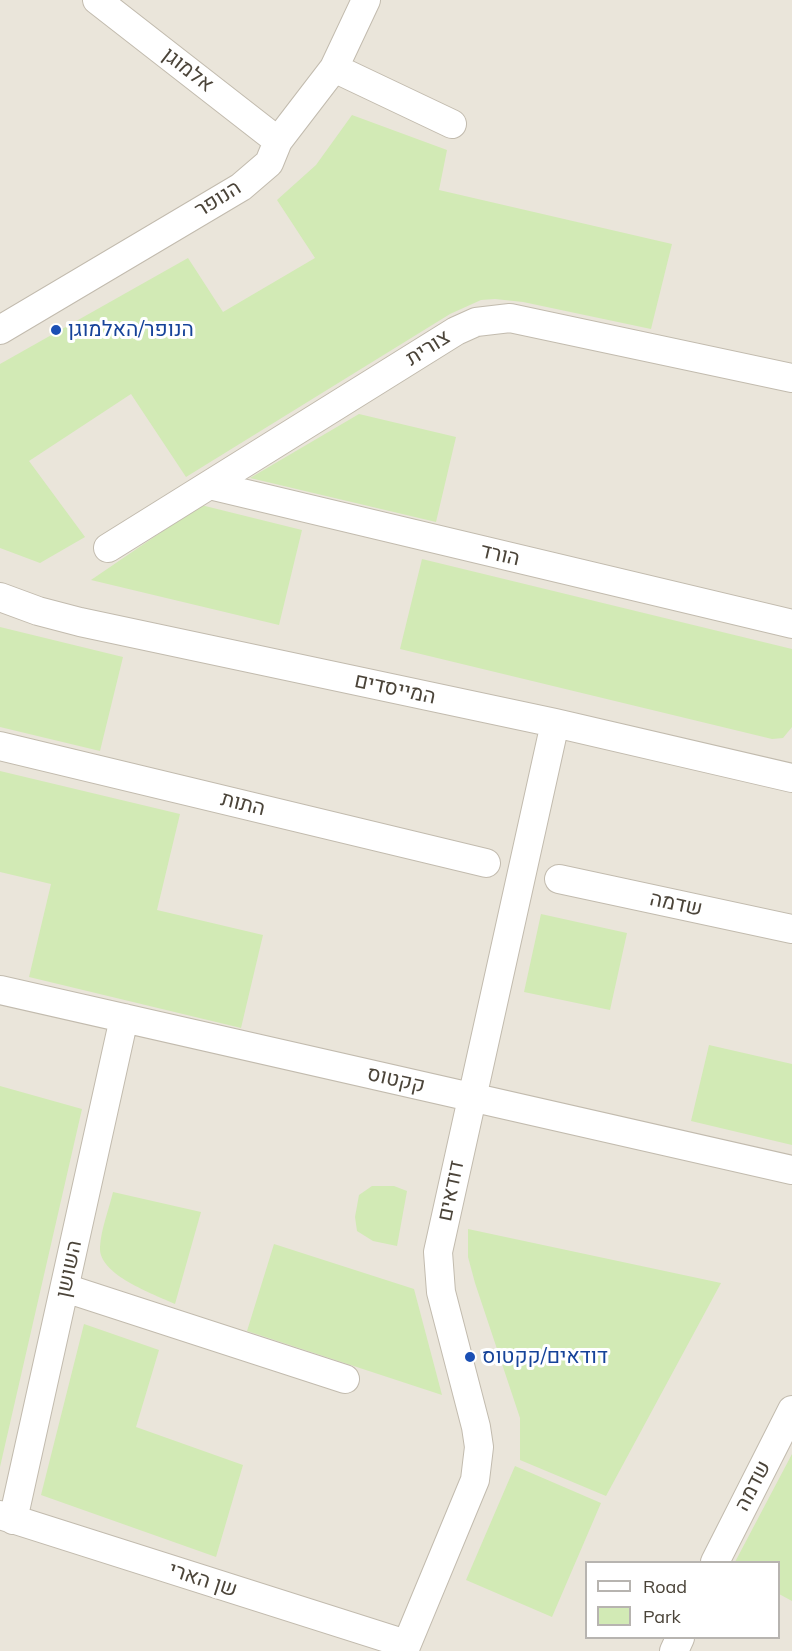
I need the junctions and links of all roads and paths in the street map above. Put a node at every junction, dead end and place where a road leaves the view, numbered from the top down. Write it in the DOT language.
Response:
graph roads {
  1 [pos="97,0"];
  2 [pos="366,0"];
  3 [pos="334,68"];
  4 [pos="452,124"];
  5 [pos="278,141"];
  6 [pos="0,330"];
  7 [pos="792,378"];
  8 [pos="209,485"];
  9 [pos="108,548"];
  10 [pos="0,597"];
  11 [pos="792,624"];
  12 [pos="555,723"];
  13 [pos="0,746"];
  14 [pos="792,778"];
  15 [pos="486,863"];
  16 [pos="559,879"];
  17 [pos="792,929"];
  18 [pos="0,990"];
  19 [pos="124,1018"];
  20 [pos="472,1097"];
  21 [pos="792,1170"];
  22 [pos="65,1288"];
  23 [pos="345,1379"];
  24 [pos="792,1410"];
  25 [pos="7,1517"];
  26 [pos="716,1561"];
  27 [pos="405,1648"];
  1 -- 5 [label="street, אלמוגן"];
  2 -- 3 [label="street, הנופר"];
  3 -- 4 [label="street"];
  3 -- 5 [label="street, הנופר"];
  5 -- 6 [label="street, הנופר"];
  7 -- 8 [label="street, צורית"];
  8 -- 9 [label="street, צורית"];
  8 -- 11 [label="street, הורד"];
  10 -- 12 [label="street, המייסדים"];
  12 -- 14 [label="street, המייסדים"];
  12 -- 20 [label="street, דודאים"];
  13 -- 15 [label="street, התות"];
  16 -- 17 [label="street, שדמה"];
  18 -- 19 [label="street, קקטוס"];
  19 -- 20 [label="street, קקטוס"];
  19 -- 22 [label="street, השושן"];
  20 -- 21 [label="street, קקטוס"];
  20 -- 27 [label="street, דודאים"];
  22 -- 23 [label="street"];
  22 -- 25 [label="street, השושן"];
  24 -- 26 [label="street, שדמה"];
  25 -- 27 [label="street, שן הארי"];
}
